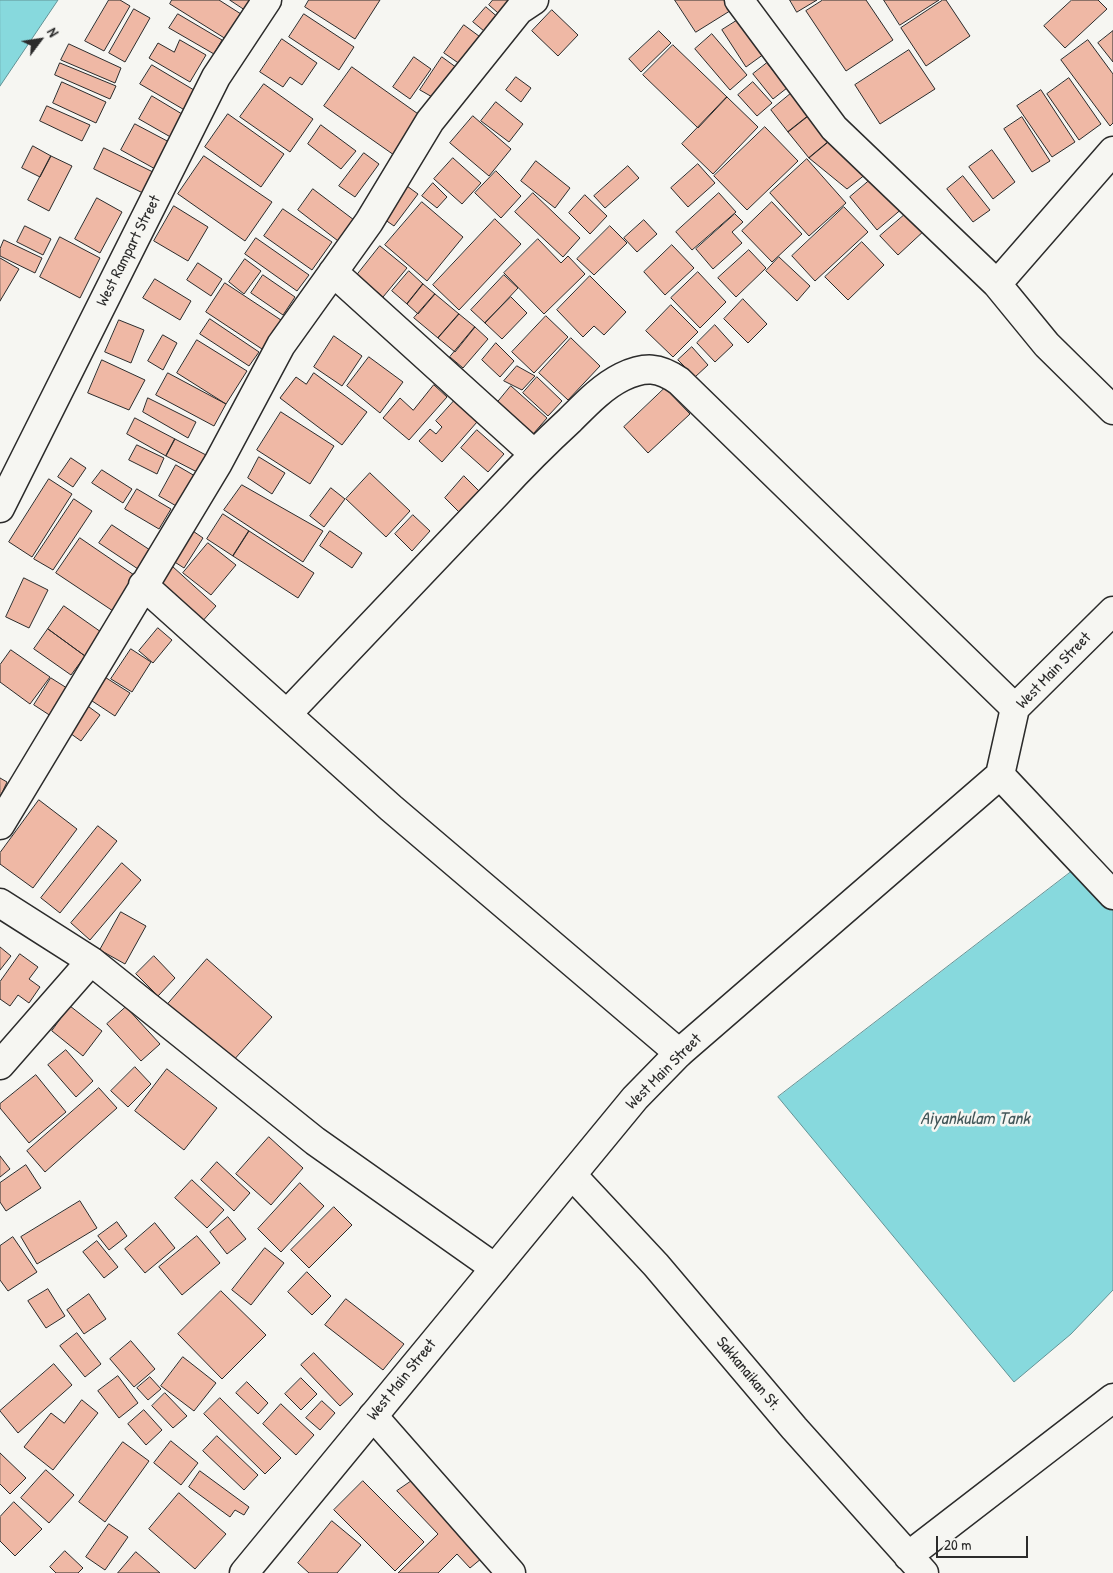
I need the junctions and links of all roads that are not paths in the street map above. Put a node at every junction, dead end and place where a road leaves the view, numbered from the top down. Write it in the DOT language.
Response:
graph roads {
  1 [pos="267,0"];
  2 [pos="534,0"];
  3 [pos="739,0"];
  4 [pos="1113,151"];
  5 [pos="333,272"];
  6 [pos="997,284"];
  7 [pos="1113,410"];
  8 [pos="534,454"];
  9 [pos="0,508"];
  10 [pos="143,585"];
  11 [pos="1113,611"];
  12 [pos="1015,708"];
  13 [pos="287,714"];
  14 [pos="1000,775"];
  15 [pos="0,825"];
  16 [pos="1113,895"];
  17 [pos="0,903"];
  18 [pos="91,961"];
  19 [pos="679,1053"];
  20 [pos="0,1065"];
  21 [pos="572,1175"];
  22 [pos="495,1268"];
  23 [pos="1113,1398"];
  24 [pos="373,1416"];
  25 [pos="916,1564"];
  26 [pos="244,1573"];
  27 [pos="511,1573"];
  1 -- 9 [label="street, West Rampart Street"];
  2 -- 5 [label="street"];
  3 -- 6 [label="street"];
  4 -- 6 [label="street"];
  5 -- 8 [label="street"];
  5 -- 10 [label="street"];
  6 -- 7 [label="street"];
  8 -- 12 [label="street"];
  8 -- 13 [label="street"];
  10 -- 13 [label="street"];
  10 -- 15 [label="street"];
  11 -- 12 [label="street, West Main Street"];
  12 -- 14 [label="street, West Main Street"];
  13 -- 19 [label="street"];
  14 -- 16 [label="street"];
  14 -- 19 [label="street, West Main Street"];
  17 -- 18 [label="street"];
  18 -- 20 [label="street"];
  18 -- 22 [label="street"];
  19 -- 21 [label="street, West Main Street"];
  21 -- 22 [label="street, West Main Street"];
  21 -- 25 [label="street, Sakkanaikan St."];
  22 -- 24 [label="street, West Main Street"];
  23 -- 25 [label="street"];
  24 -- 26 [label="street, West Main Street"];
  24 -- 27 [label="street"];
}
